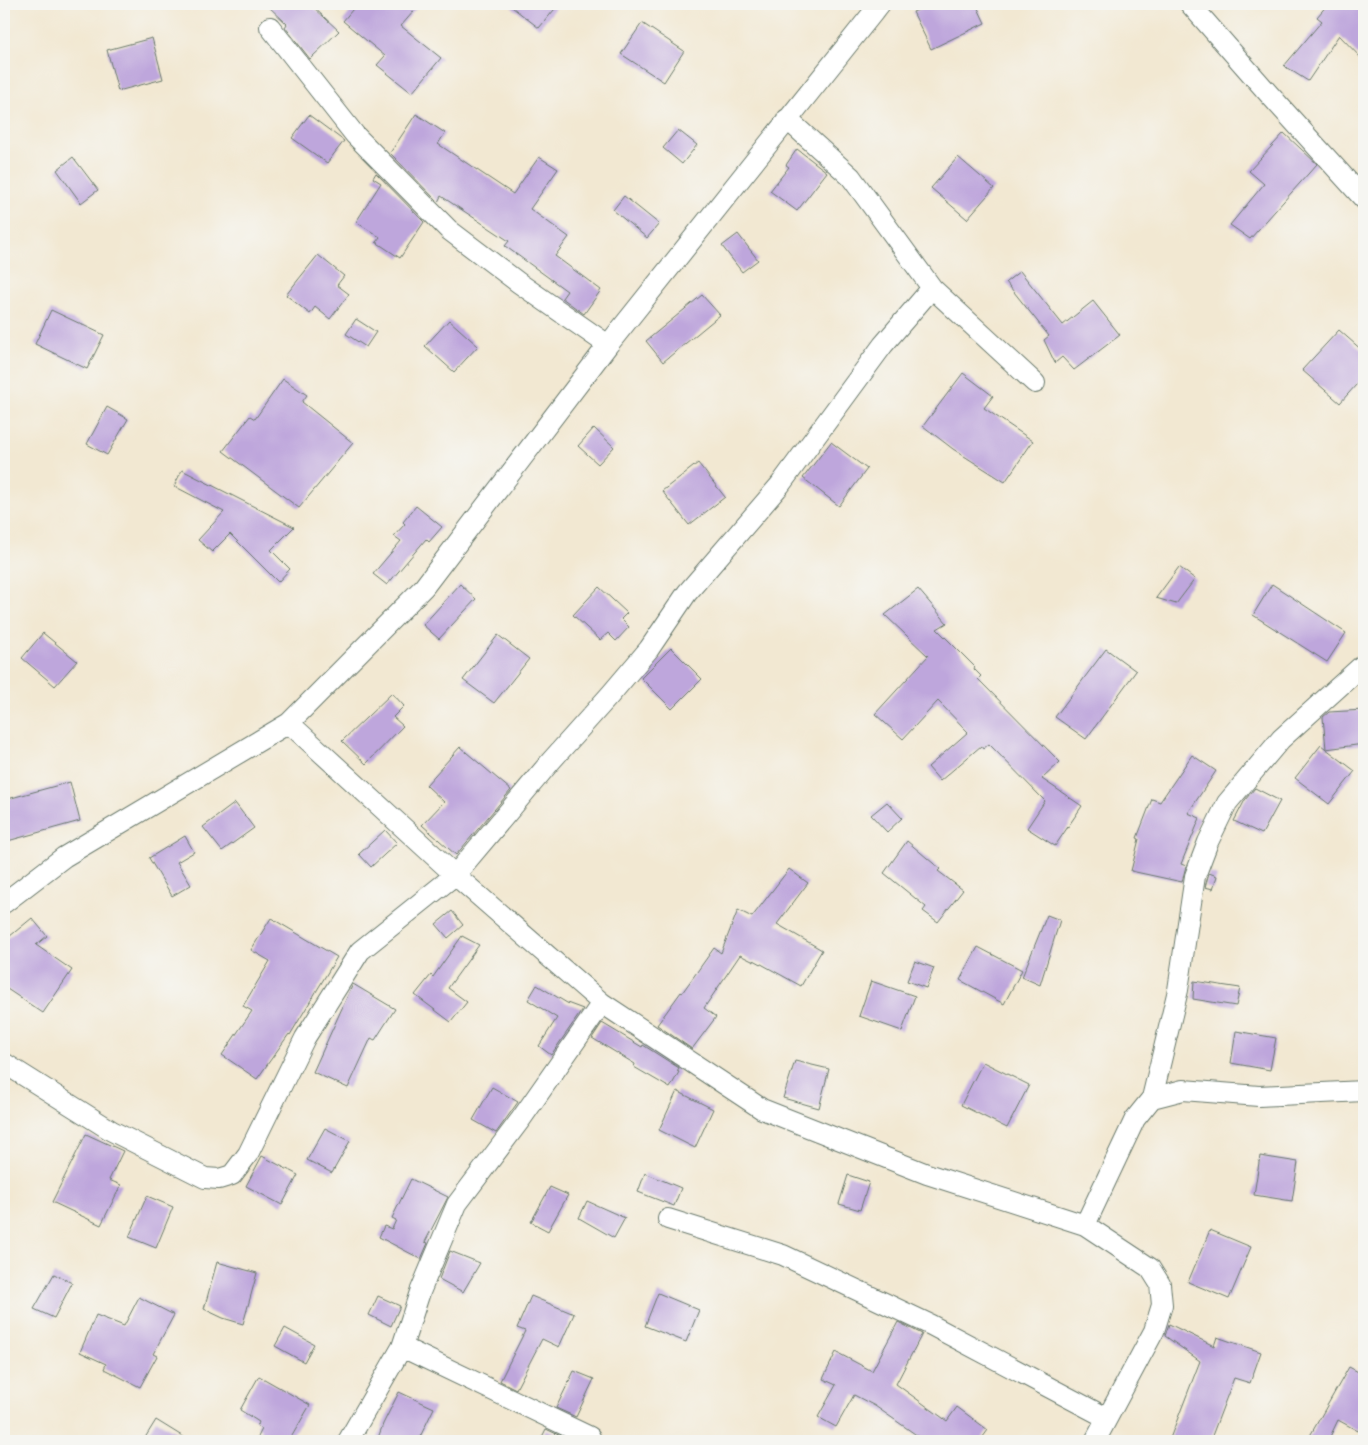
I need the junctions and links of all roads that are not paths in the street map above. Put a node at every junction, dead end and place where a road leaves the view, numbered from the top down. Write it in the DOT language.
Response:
graph roads {
  1 [pos="880,4"];
  2 [pos="1190,4"];
  3 [pos="270,27"];
  4 [pos="787,119"];
  5 [pos="1364,199"];
  6 [pos="932,288"];
  7 [pos="608,345"];
  8 [pos="1035,383"];
  9 [pos="1364,664"];
  10 [pos="288,722"];
  11 [pos="455,875"];
  12 [pos="4,903"];
  13 [pos="602,1002"];
  14 [pos="4,1063"];
  15 [pos="1364,1091"];
  16 [pos="1152,1098"];
  17 [pos="668,1219"];
  18 [pos="1085,1225"];
  19 [pos="402,1347"];
  20 [pos="1107,1418"];
  21 [pos="590,1437"];
  22 [pos="348,1441"];
  23 [pos="1095,1441"];
  1 -- 4 [label="street"];
  2 -- 5 [label="street"];
  3 -- 7 [label="street"];
  4 -- 6 [label="street"];
  4 -- 7 [label="street"];
  6 -- 8 [label="street"];
  6 -- 11 [label="street"];
  7 -- 10 [label="street"];
  9 -- 16 [label="street"];
  10 -- 11 [label="street"];
  10 -- 12 [label="street"];
  11 -- 13 [label="street"];
  11 -- 14 [label="street"];
  13 -- 18 [label="street"];
  13 -- 19 [label="street"];
  15 -- 16 [label="street"];
  16 -- 18 [label="street"];
  17 -- 20 [label="street"];
  18 -- 20 [label="street"];
  19 -- 21 [label="street"];
  19 -- 22 [label="street"];
  20 -- 23 [label="street"];
}
